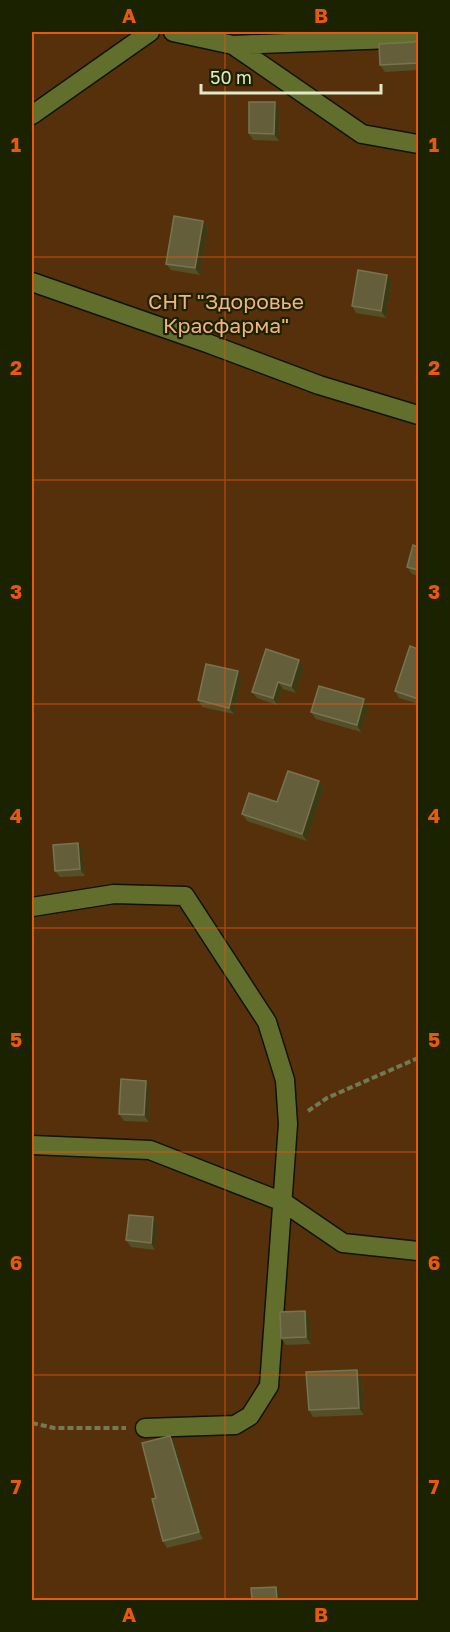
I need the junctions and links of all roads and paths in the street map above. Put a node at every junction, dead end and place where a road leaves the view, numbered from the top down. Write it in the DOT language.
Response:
graph roads {
  1 [pos="150,32"];
  2 [pos="172,32"];
  3 [pos="202,35"];
  4 [pos="418,38"];
  5 [pos="233,45"];
  6 [pos="32,115"];
  7 [pos="418,144"];
  8 [pos="32,282"];
  9 [pos="418,415"];
  10 [pos="32,907"];
  11 [pos="418,1058"];
  12 [pos="288,1124"];
  13 [pos="32,1145"];
  14 [pos="283,1202"];
  15 [pos="418,1251"];
  16 [pos="32,1423"];
  17 [pos="145,1428"];
  1 -- 6 [label="street"];
  2 -- 3 [label="street"];
  3 -- 5 [label="street"];
  4 -- 5 [label="street"];
  5 -- 7 [label="street"];
  8 -- 9 [label="street"];
  10 -- 12 [label="street"];
  11 -- 12 [label="path"];
  12 -- 14 [label="street"];
  13 -- 14 [label="street"];
  14 -- 15 [label="street"];
  14 -- 17 [label="street"];
  16 -- 17 [label="path"];
}
